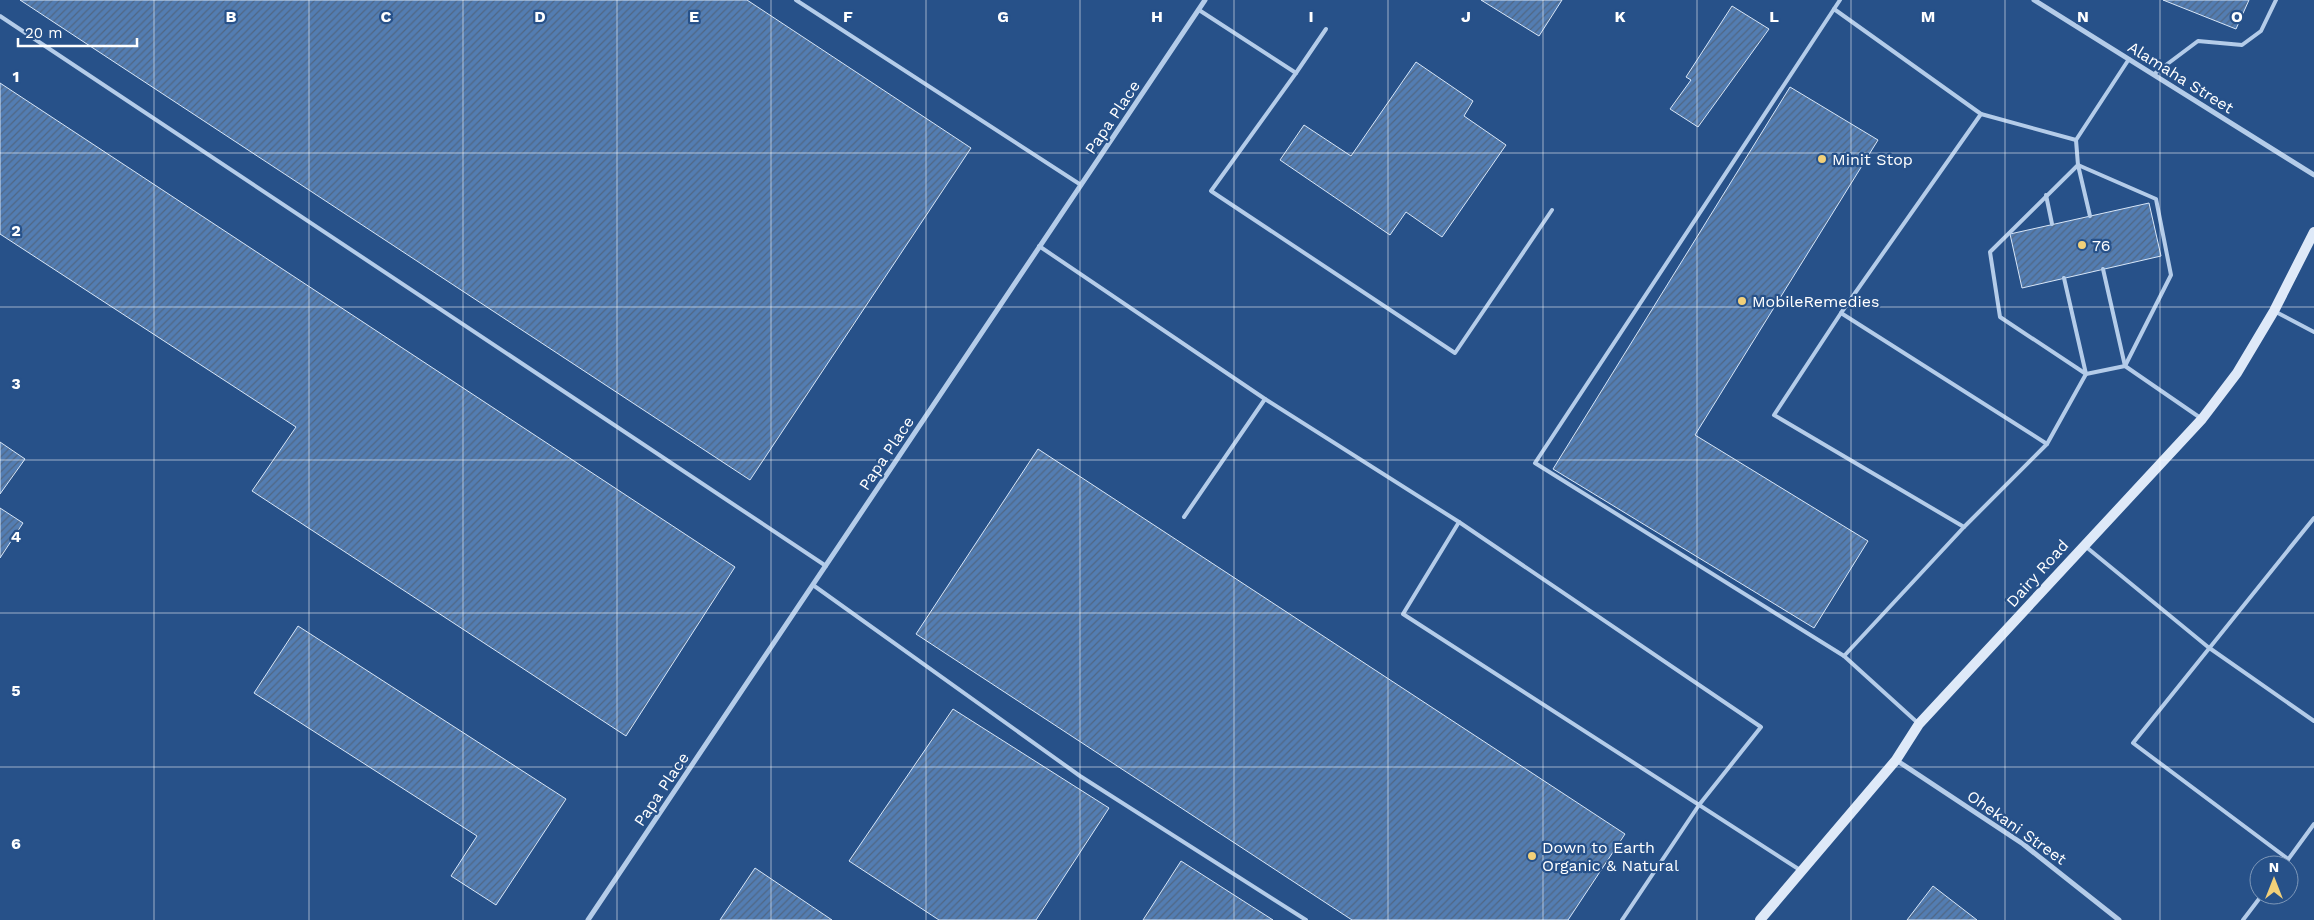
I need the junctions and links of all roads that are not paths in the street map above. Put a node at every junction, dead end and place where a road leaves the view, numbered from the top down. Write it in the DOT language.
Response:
graph roads {
  1 [pos="796,0"];
  2 [pos="1205,0"];
  3 [pos="1840,0"];
  4 [pos="2034,0"];
  5 [pos="2276,0"];
  6 [pos="1198,10"];
  7 [pos="1834,10"];
  8 [pos="0,16"];
  9 [pos="1326,29"];
  10 [pos="2129,59"];
  11 [pos="1296,73"];
  12 [pos="2154,74"];
  13 [pos="1981,114"];
  14 [pos="2076,140"];
  15 [pos="2078,165"];
  16 [pos="2314,175"];
  17 [pos="1081,185"];
  18 [pos="2046,195"];
  19 [pos="1552,210"];
  20 [pos="2090,216"];
  21 [pos="2052,224"];
  22 [pos="2314,232"];
  23 [pos="1039,246"];
  24 [pos="2102,269"];
  25 [pos="2064,278"];
  26 [pos="2274,311"];
  27 [pos="1841,313"];
  28 [pos="2314,332"];
  29 [pos="2125,366"];
  30 [pos="2086,374"];
  31 [pos="1265,399"];
  32 [pos="2202,419"];
  33 [pos="2047,444"];
  34 [pos="1184,518"];
  35 [pos="2314,518"];
  36 [pos="1459,522"];
  37 [pos="1964,527"];
  38 [pos="2083,544"];
  39 [pos="826,566"];
  40 [pos="813,585"];
  41 [pos="2208,647"];
  42 [pos="1844,656"];
  43 [pos="2314,721"];
  44 [pos="1919,724"];
  45 [pos="1896,760"];
  46 [pos="1699,805"];
  47 [pos="2314,824"];
  48 [pos="2283,855"];
  49 [pos="2291,855"];
  50 [pos="1802,871"];
  51 [pos="2254,905"];
  52 [pos="588,920"];
  53 [pos="1306,920"];
  54 [pos="1622,920"];
  55 [pos="1760,920"];
  56 [pos="2119,920"];
  57 [pos="2243,920"];
  1 -- 17 [label="lane"];
  2 -- 6 [label="street, Papa Place"];
  3 -- 7 [label="lane"];
  4 -- 10 [label="street, Alamaha Street"];
  5 -- 12 [label="lane"];
  6 -- 11 [label="lane"];
  6 -- 17 [label="street, Papa Place"];
  7 -- 13 [label="lane"];
  7 -- 42 [label="lane"];
  8 -- 39 [label="lane"];
  9 -- 11 [label="lane"];
  10 -- 12 [label="street, Alamaha Street"];
  10 -- 14 [label="lane"];
  11 -- 19 [label="lane"];
  12 -- 16 [label="street, Alamaha Street"];
  13 -- 14 [label="lane"];
  13 -- 27 [label="lane"];
  14 -- 15 [label="lane"];
  15 -- 18 [label="lane"];
  15 -- 20 [label="lane"];
  15 -- 29 [label="lane"];
  17 -- 23 [label="street, Papa Place"];
  18 -- 21 [label="lane"];
  18 -- 30 [label="lane"];
  22 -- 26 [label="main road, Dairy Road"];
  23 -- 31 [label="lane"];
  23 -- 39 [label="street, Papa Place"];
  24 -- 29 [label="lane"];
  25 -- 30 [label="lane"];
  26 -- 28 [label="lane"];
  26 -- 32 [label="main road, Dairy Road"];
  27 -- 33 [label="lane"];
  27 -- 37 [label="lane"];
  29 -- 30 [label="lane"];
  29 -- 32 [label="lane"];
  30 -- 33 [label="lane"];
  31 -- 34 [label="lane"];
  31 -- 36 [label="lane"];
  32 -- 38 [label="main road, Dairy Road"];
  33 -- 37 [label="lane"];
  35 -- 41 [label="lane"];
  36 -- 46 [label="lane"];
  36 -- 46 [label="lane"];
  37 -- 42 [label="lane"];
  38 -- 41 [label="lane"];
  38 -- 44 [label="main road, Dairy Road"];
  39 -- 40 [label="street, Papa Place"];
  40 -- 52 [label="street, Papa Place"];
  40 -- 53 [label="lane"];
  41 -- 43 [label="lane"];
  41 -- 48 [label="lane"];
  42 -- 44 [label="lane"];
  44 -- 45 [label="main road, Dairy Road"];
  45 -- 50 [label="main road, Dairy Road"];
  45 -- 56 [label="street, Ohekani Street"];
  46 -- 50 [label="lane"];
  46 -- 54 [label="lane"];
  47 -- 49 [label="lane"];
  50 -- 55 [label="main road, Dairy Road"];
  51 -- 57 [label="lane"];
}
